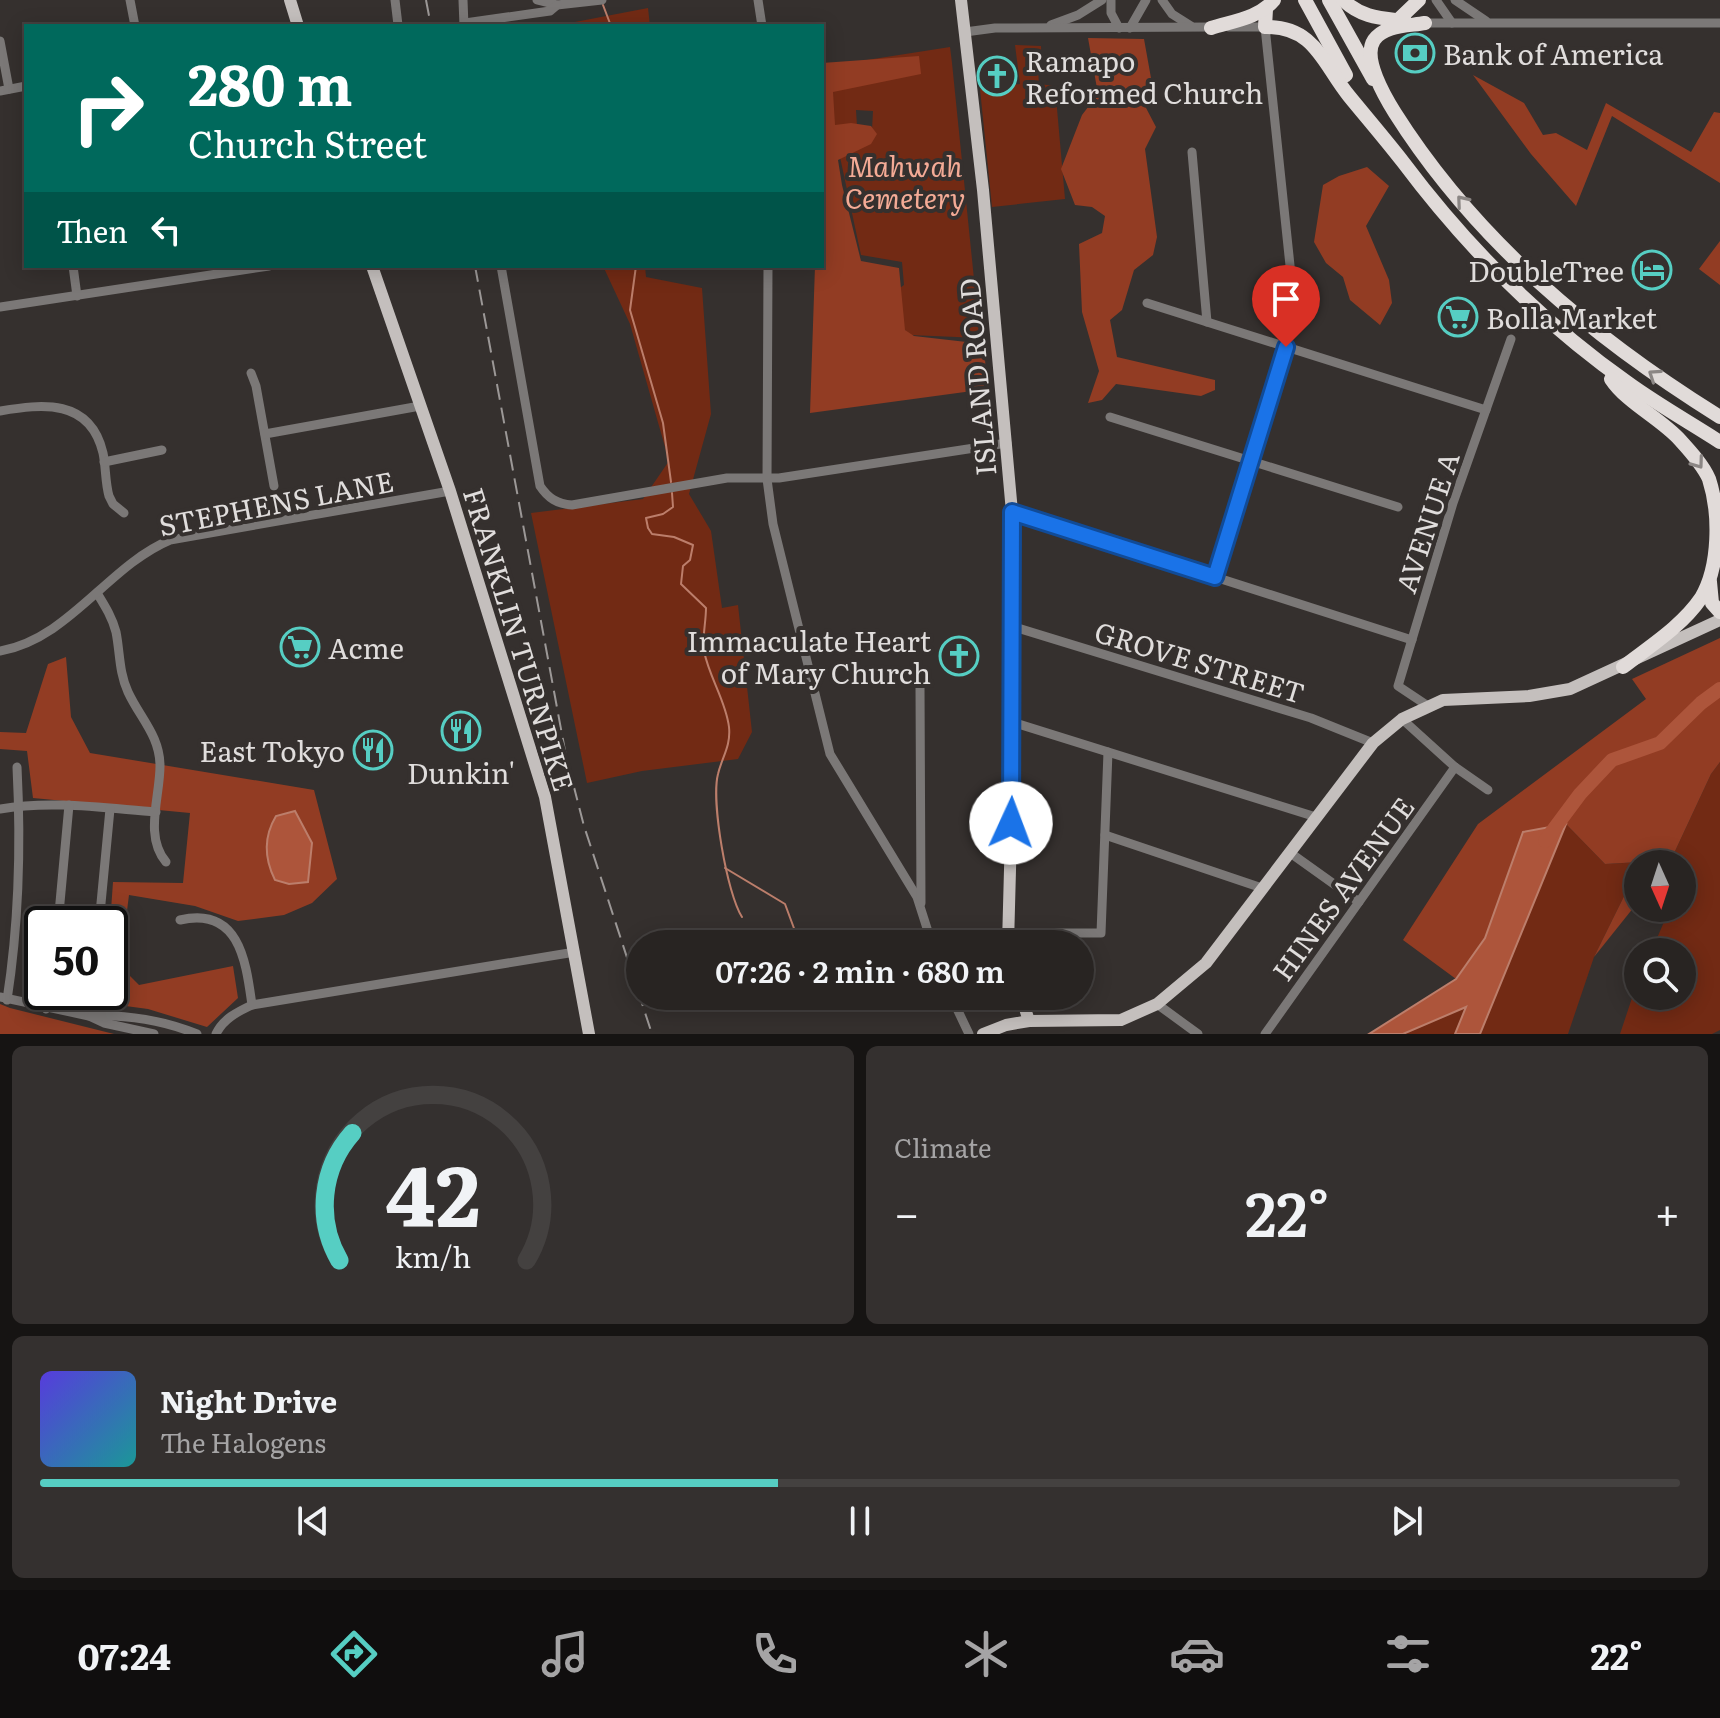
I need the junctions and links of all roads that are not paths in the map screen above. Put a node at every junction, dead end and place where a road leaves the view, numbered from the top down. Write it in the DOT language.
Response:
graph roads {
  1 [pos="130,0"];
  2 [pos="290,0"];
  3 [pos="395,0"];
  4 [pos="463,0"];
  5 [pos="537,0"];
  6 [pos="758,0"];
  7 [pos="961,0"];
  8 [pos="1102,0"];
  9 [pos="1111,0"];
  10 [pos="1146,0"];
  11 [pos="1162,0"];
  12 [pos="1305,0"];
  13 [pos="1329,0"];
  14 [pos="1343,0"];
  15 [pos="1419,0"];
  16 [pos="1436,0"];
  17 [pos="1455,0"];
  18 [pos="597,1"];
  19 [pos="1270,4"];
  20 [pos="557,5"];
  21 [pos="1398,20"];
  22 [pos="1425,23"];
  23 [pos="1452,23"];
  24 [pos="1489,23"];
  25 [pos="1720,23"];
  26 [pos="135,24"];
  27 [pos="297,24"];
  28 [pos="397,24"];
  29 [pos="464,24"];
  30 [pos="470,24"];
  31 [pos="762,24"];
  32 [pos="1265,27"];
  33 [pos="1042,28"];
  34 [pos="1124,28"];
  35 [pos="1194,28"];
  36 [pos="1211,28"];
  37 [pos="965,32"];
  38 [pos="0,41"];
  39 [pos="24,86"];
  40 [pos="1380,89"];
  41 [pos="4,90"];
  42 [pos="1385,136"];
  43 [pos="1192,152"];
  44 [pos="73,268"];
  45 [pos="194,268"];
  46 [pos="256,268"];
  47 [pos="373,268"];
  48 [pos="501,268"];
  49 [pos="768,268"];
  50 [pos="195,277"];
  51 [pos="1293,294"];
  52 [pos="77,296"];
  53 [pos="1147,303"];
  54 [pos="0,307"];
  55 [pos="1207,322"];
  56 [pos="1511,339"];
  57 [pos="1286,347"];
  58 [pos="1607,367"];
  59 [pos="251,373"];
  60 [pos="420,406"];
  61 [pos="1486,410"];
  62 [pos="0,411"];
  63 [pos="1110,417"];
  64 [pos="1720,417"];
  65 [pos="265,434"];
  66 [pos="1720,442"];
  67 [pos="1007,443"];
  68 [pos="162,450"];
  69 [pos="104,462"];
  70 [pos="1251,463"];
  71 [pos="767,479"];
  72 [pos="274,486"];
  73 [pos="450,491"];
  74 [pos="1398,507"];
  75 [pos="1012,512"];
  76 [pos="124,513"];
  77 [pos="1215,577"];
  78 [pos="1710,581"];
  79 [pos="97,593"];
  80 [pos="1720,612"];
  81 [pos="1720,620"];
  82 [pos="1011,626"];
  83 [pos="1412,640"];
  84 [pos="0,651"];
  85 [pos="1623,667"];
  86 [pos="920,686"];
  87 [pos="1428,706"];
  88 [pos="1402,719"];
  89 [pos="1012,722"];
  90 [pos="1373,743"];
  91 [pos="1108,752"];
  92 [pos="17,767"];
  93 [pos="1455,767"];
  94 [pos="1488,790"];
  95 [pos="69,805"];
  96 [pos="19,806"];
  97 [pos="0,809"];
  98 [pos="110,809"];
  99 [pos="156,812"];
  100 [pos="1316,817"];
  101 [pos="1105,835"];
  102 [pos="1289,852"];
  103 [pos="166,862"];
  104 [pos="1262,888"];
  105 [pos="1359,902"];
  106 [pos="60,906"];
  107 [pos="101,906"];
  108 [pos="921,909"];
  109 [pos="180,920"];
  110 [pos="928,930"];
  111 [pos="1007,930"];
  112 [pos="1094,933"];
  113 [pos="575,952"];
  114 [pos="3,999"];
  115 [pos="24,1004"];
  116 [pos="1157,1004"];
  117 [pos="252,1005"];
  118 [pos="52,1010"];
  119 [pos="90,1010"];
  120 [pos="958,1010"];
  121 [pos="1025,1010"];
  122 [pos="89,1016"];
  123 [pos="1029,1021"];
  124 [pos="1008,1029"];
  125 [pos="154,1034"];
  126 [pos="197,1034"];
  127 [pos="216,1034"];
  128 [pos="589,1034"];
  129 [pos="969,1034"];
  130 [pos="983,1034"];
  131 [pos="1198,1034"];
  132 [pos="1265,1034"];
  1 -- 26 [label="street"];
  2 -- 27 [label="main road"];
  3 -- 28 [label="street"];
  4 -- 29 [label="street"];
  5 -- 20 [label="street"];
  6 -- 31 [label="street"];
  7 -- 37 [label="main road, ISLAND ROAD"];
  8 -- 33 [label="street"];
  9 -- 34 [label="street"];
  10 -- 34 [label="street"];
  11 -- 35 [label="street"];
  12 -- 42 [label="highway"];
  13 -- 40 [label="highway"];
  14 -- 21 [label="highway"];
  15 -- 21 [label="highway"];
  16 -- 23 [label="street"];
  17 -- 24 [label="street"];
  18 -- 20 [label="street"];
  19 -- 32 [label="highway"];
  19 -- 36 [label="highway"];
  20 -- 30 [label="street"];
  21 -- 22 [label="highway"];
  22 -- 23 [label="street"];
  22 -- 40 [label="highway"];
  23 -- 24 [label="street"];
  24 -- 25 [label="street"];
  32 -- 36 [label="street"];
  32 -- 42 [label="highway"];
  32 -- 51 [label="street"];
  33 -- 34 [label="street"];
  33 -- 37 [label="street"];
  34 -- 35 [label="street"];
  35 -- 36 [label="street"];
  37 -- 67 [label="main road, ISLAND ROAD"];
  38 -- 41 [label="street"];
  39 -- 41 [label="street"];
  64 -- 40 [label="highway, one-way"];
  42 -- 58 [label="highway"];
  43 -- 55 [label="street"];
  44 -- 52 [label="street"];
  45 -- 50 [label="street"];
  46 -- 50 [label="street"];
  47 -- 60 [label="main road, FRANKLIN TURNPIKE"];
  48 -- 71 [label="street"];
  49 -- 71 [label="street"];
  50 -- 52 [label="street"];
  52 -- 54 [label="street"];
  53 -- 55 [label="street"];
  55 -- 57 [label="street"];
  56 -- 61 [label="street, AVENUE A"];
  57 -- 61 [label="street"];
  57 -- 70 [label="street"];
  58 -- 66 [label="highway"];
  58 -- 78 [label="highway, one-way"];
  59 -- 65 [label="street"];
  60 -- 65 [label="street"];
  60 -- 73 [label="main road, FRANKLIN TURNPIKE"];
  61 -- 83 [label="street, AVENUE A"];
  62 -- 69 [label="street"];
  63 -- 70 [label="street"];
  65 -- 72 [label="street"];
  67 -- 71 [label="street"];
  67 -- 75 [label="main road, ISLAND ROAD"];
  68 -- 69 [label="street"];
  69 -- 76 [label="street"];
  70 -- 74 [label="street"];
  70 -- 77 [label="street"];
  71 -- 108 [label="street"];
  73 -- 79 [label="street, STEPHENS LANE"];
  73 -- 113 [label="main road, FRANKLIN TURNPIKE"];
  75 -- 77 [label="street"];
  75 -- 82 [label="main road, ISLAND ROAD"];
  77 -- 83 [label="street"];
  78 -- 80 [label="highway"];
  78 -- 85 [label="highway"];
  79 -- 84 [label="street, STEPHENS LANE"];
  79 -- 99 [label="street"];
  81 -- 85 [label="main road"];
  82 -- 89 [label="main road, ISLAND ROAD"];
  82 -- 90 [label="street, GROVE STREET"];
  83 -- 87 [label="street, AVENUE A"];
  85 -- 87 [label="main road"];
  86 -- 108 [label="street"];
  87 -- 88 [label="main road"];
  88 -- 90 [label="main road"];
  88 -- 93 [label="street"];
  89 -- 91 [label="street"];
  89 -- 111 [label="main road, ISLAND ROAD"];
  90 -- 100 [label="main road"];
  91 -- 100 [label="street"];
  91 -- 101 [label="street"];
  92 -- 96 [label="street"];
  93 -- 94 [label="street"];
  93 -- 105 [label="street, HINES AVENUE"];
  95 -- 96 [label="street"];
  95 -- 98 [label="street"];
  95 -- 106 [label="street"];
  96 -- 97 [label="street"];
  96 -- 114 [label="street"];
  98 -- 99 [label="street"];
  98 -- 107 [label="street"];
  99 -- 103 [label="street"];
  100 -- 102 [label="main road"];
  101 -- 104 [label="street"];
  101 -- 112 [label="street"];
  102 -- 104 [label="main road"];
  102 -- 105 [label="street"];
  104 -- 116 [label="main road"];
  105 -- 132 [label="street, HINES AVENUE"];
  108 -- 110 [label="street"];
  109 -- 117 [label="street"];
  113 -- 117 [label="street"];
  113 -- 128 [label="main road, FRANKLIN TURNPIKE"];
  114 -- 115 [label="street"];
  116 -- 123 [label="main road"];
  116 -- 131 [label="street"];
  117 -- 127 [label="street"];
  118 -- 122 [label="street"];
  119 -- 122 [label="street"];
  120 -- 129 [label="street"];
  121 -- 123 [label="main road"];
  122 -- 125 [label="street"];
  122 -- 126 [label="street"];
  123 -- 124 [label="main road"];
  124 -- 130 [label="main road"];
}
